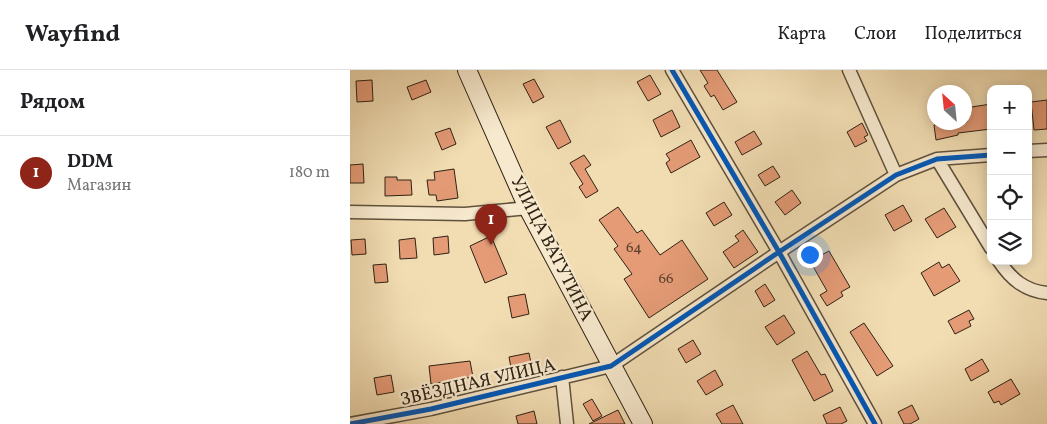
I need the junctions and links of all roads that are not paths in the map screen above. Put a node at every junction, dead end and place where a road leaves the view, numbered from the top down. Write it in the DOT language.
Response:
graph roads {
  1 [pos="467,70"];
  2 [pos="672,70"];
  3 [pos="849,70"];
  4 [pos="1047,150"];
  5 [pos="1032,151"];
  6 [pos="987,155"];
  7 [pos="937,159"];
  8 [pos="896,175"];
  9 [pos="528,208"];
  10 [pos="350,212"];
  11 [pos="987,241"];
  12 [pos="778,252"];
  13 [pos="1003,265"];
  14 [pos="1047,293"];
  15 [pos="611,366"];
  16 [pos="562,378"];
  17 [pos="350,424"];
  18 [pos="567,424"];
  19 [pos="643,424"];
  20 [pos="875,424"];
  1 -- 9 [label="main road, УЛИЦА ВАТУТИНА"];
  2 -- 12 [label="street"];
  3 -- 8 [label="street"];
  4 -- 5 [label="street"];
  6 -- 7 [label="street"];
  7 -- 8 [label="street"];
  7 -- 11 [label="street"];
  8 -- 12 [label="street"];
  9 -- 10 [label="street"];
  9 -- 15 [label="main road, УЛИЦА ВАТУТИНА"];
  12 -- 15 [label="street"];
  12 -- 20 [label="street"];
  13 -- 14 [label="street"];
  15 -- 16 [label="street, ЗВЁЗДНАЯ УЛИЦА"];
  15 -- 19 [label="main road, УЛИЦА ВАТУТИНА"];
  16 -- 17 [label="street, ЗВЁЗДНАЯ УЛИЦА"];
  16 -- 18 [label="street"];
}
